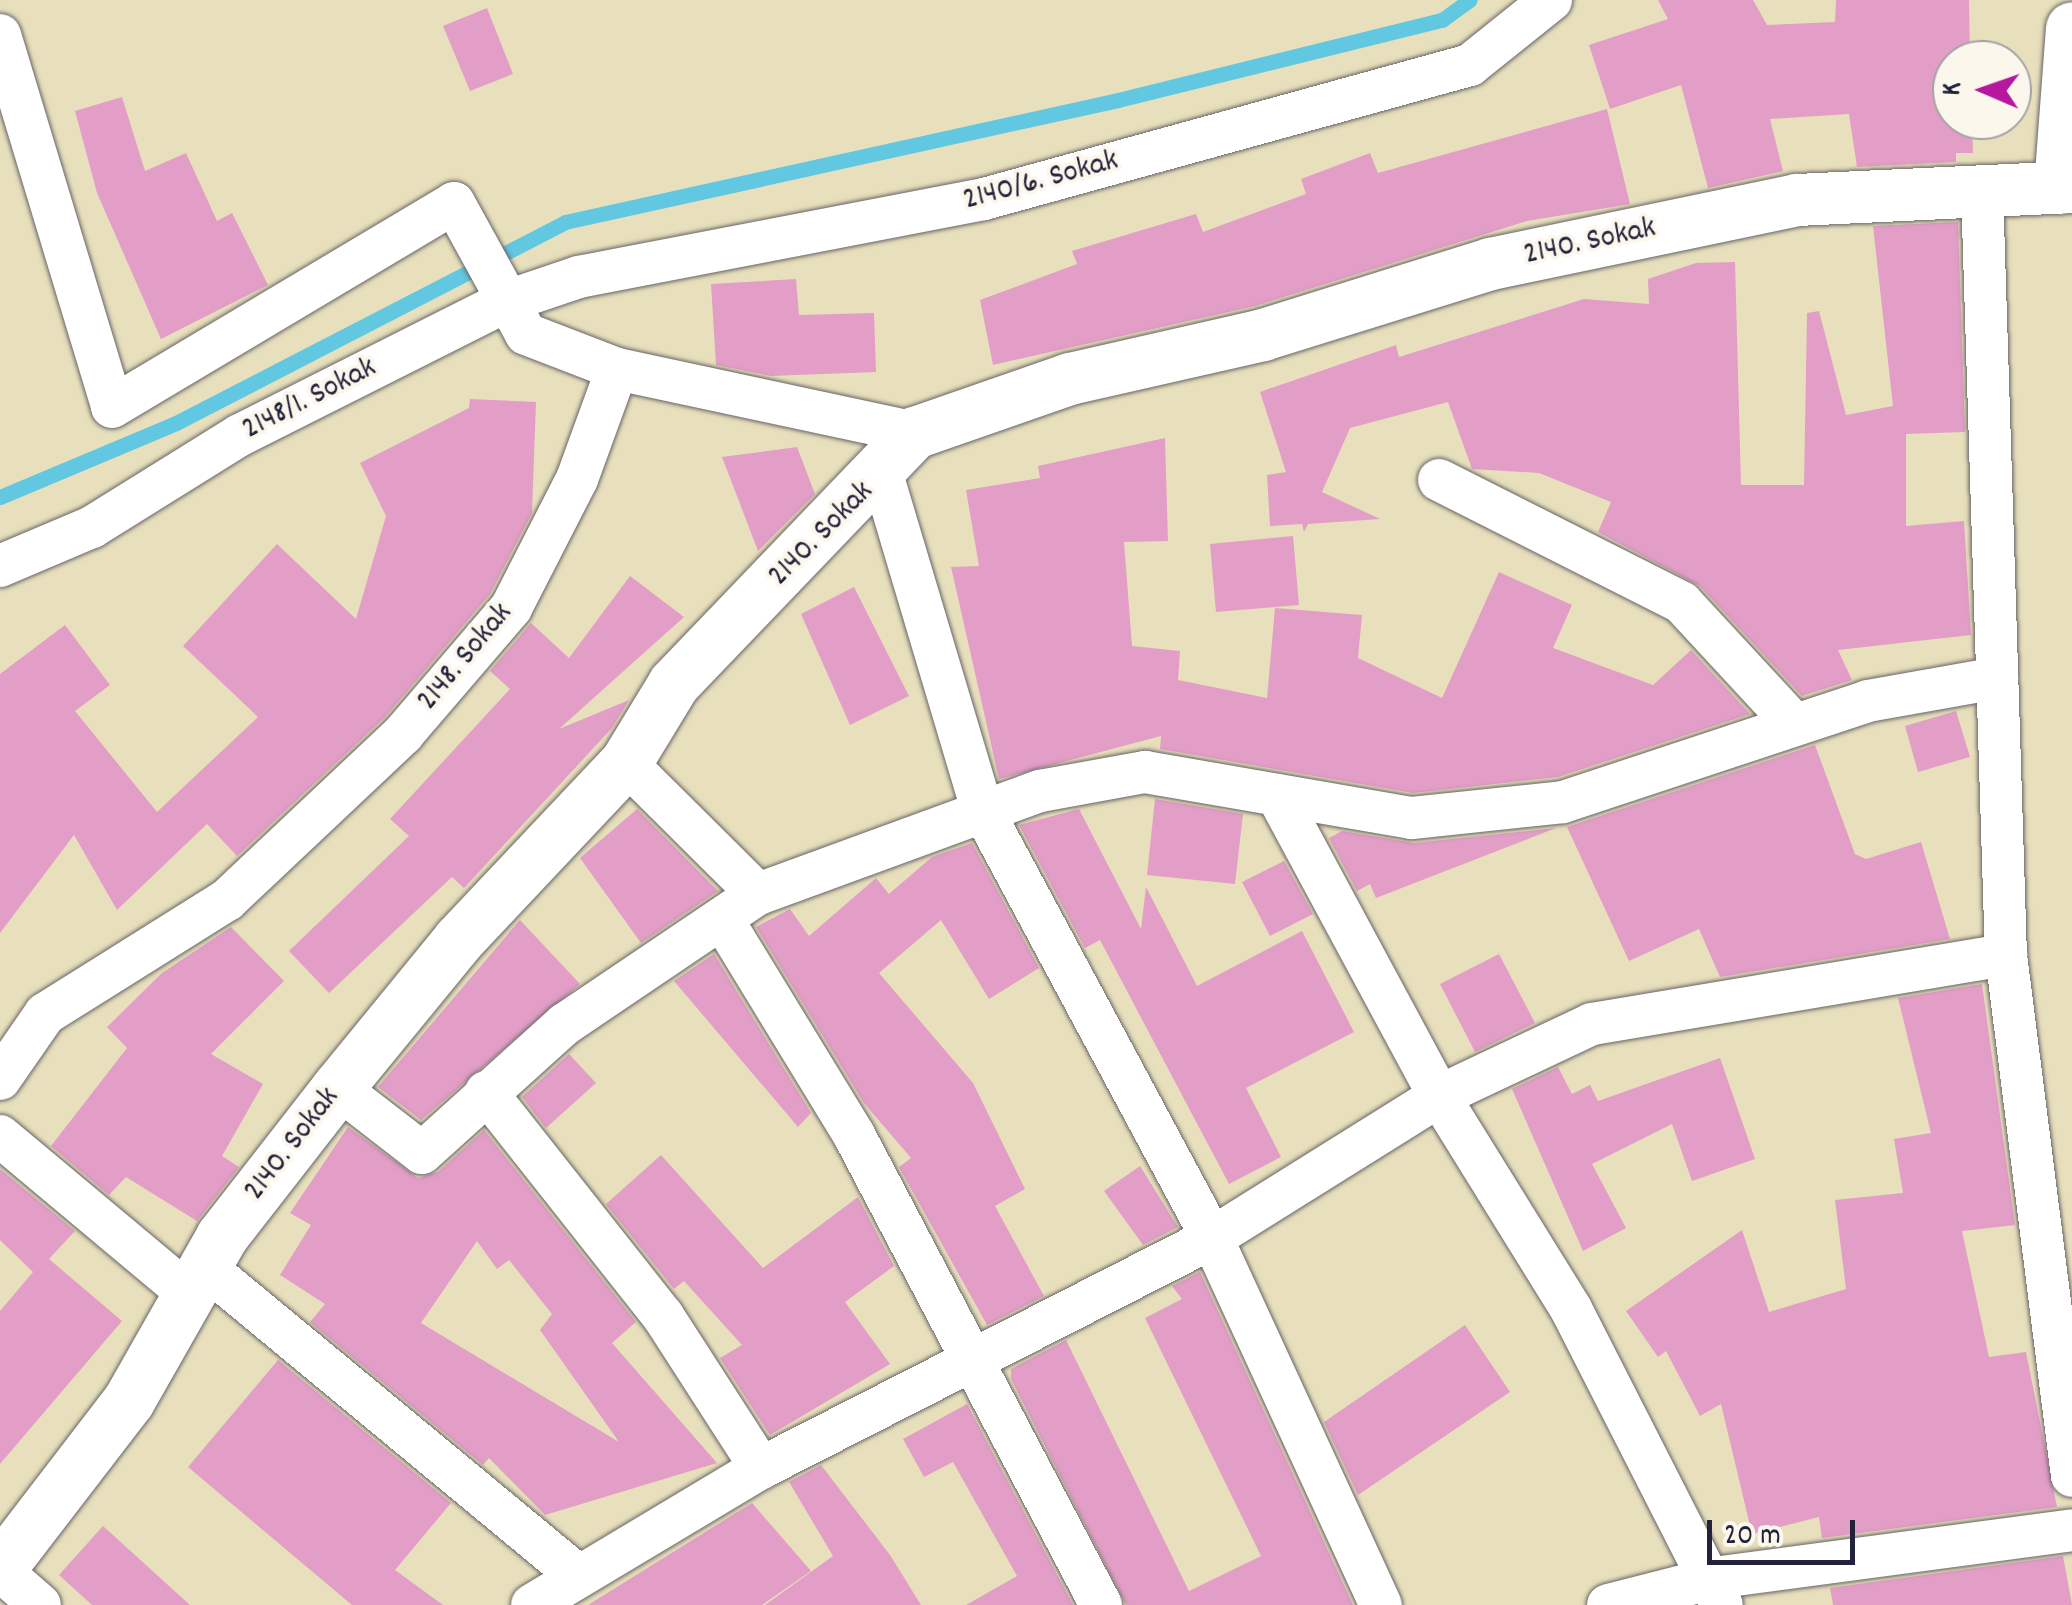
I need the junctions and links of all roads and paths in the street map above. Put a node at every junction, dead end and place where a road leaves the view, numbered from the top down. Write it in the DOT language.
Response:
graph roads {
  1 [pos="1551,0"];
  2 [pos="2072,28"];
  3 [pos="0,35"];
  4 [pos="2066,188"];
  5 [pos="1982,190"];
  6 [pos="505,302"];
  7 [pos="617,368"];
  8 [pos="915,433"];
  9 [pos="882,474"];
  10 [pos="1440,480"];
  11 [pos="0,566"];
  12 [pos="1997,678"];
  13 [pos="1794,724"];
  14 [pos="626,763"];
  15 [pos="1277,795"];
  16 [pos="982,809"];
  17 [pos="758,894"];
  18 [pos="724,922"];
  19 [pos="2006,955"];
  20 [pos="0,1079"];
  21 [pos="338,1088"];
  22 [pos="486,1092"];
  23 [pos="1438,1096"];
  24 [pos="0,1136"];
  25 [pos="1212,1238"];
  26 [pos="198,1281"];
  27 [pos="973,1356"];
  28 [pos="761,1468"];
  29 [pos="2072,1476"];
  30 [pos="2072,1530"];
  31 [pos="0,1569"];
  32 [pos="1718,1592"];
  33 [pos="550,1595"];
  34 [pos="40,1605"];
  35 [pos="1102,1605"];
  36 [pos="1380,1605"];
  37 [pos="1608,1605"];
  1 -- 6 [label="street, 2140/6. Sokak"];
  2 -- 4 [label="street"];
  3 -- 6 [label="street"];
  4 -- 5 [label="street, 2140. Sokak"];
  5 -- 8 [label="street, 2140. Sokak"];
  5 -- 12 [label="street"];
  6 -- 7 [label="street"];
  6 -- 11 [label="street, 2148/1. Sokak"];
  7 -- 8 [label="street"];
  7 -- 20 [label="street, 2148. Sokak"];
  8 -- 9 [label="street, 2140. Sokak"];
  9 -- 14 [label="street, 2140. Sokak"];
  9 -- 16 [label="street"];
  10 -- 13 [label="street"];
  12 -- 13 [label="street"];
  12 -- 19 [label="street"];
  13 -- 15 [label="street"];
  14 -- 17 [label="street"];
  14 -- 21 [label="street, 2140. Sokak"];
  15 -- 16 [label="street"];
  15 -- 23 [label="street"];
  16 -- 17 [label="street"];
  16 -- 25 [label="street"];
  17 -- 18 [label="street"];
  18 -- 22 [label="street"];
  18 -- 27 [label="street"];
  19 -- 23 [label="street"];
  19 -- 29 [label="street"];
  21 -- 22 [label="street"];
  21 -- 26 [label="street, 2140. Sokak"];
  22 -- 28 [label="street"];
  23 -- 25 [label="street"];
  23 -- 32 [label="street"];
  24 -- 26 [label="street"];
  25 -- 27 [label="street"];
  25 -- 36 [label="street"];
  26 -- 31 [label="street, 2140. Sokak"];
  26 -- 33 [label="street"];
  27 -- 28 [label="street"];
  27 -- 35 [label="street"];
  28 -- 33 [label="street"];
  30 -- 32 [label="street"];
  31 -- 34 [label="street"];
  32 -- 37 [label="street"];
}
